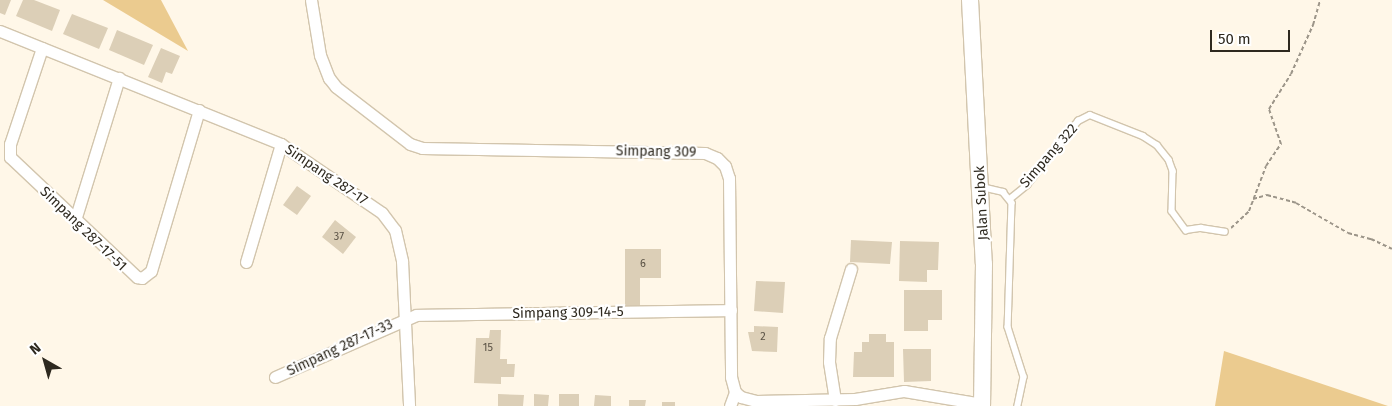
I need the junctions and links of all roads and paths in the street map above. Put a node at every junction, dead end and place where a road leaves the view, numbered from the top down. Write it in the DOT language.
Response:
graph roads {
  1 [pos="311,0"];
  2 [pos="970,0"];
  3 [pos="1320,0"];
  4 [pos="0,31"];
  5 [pos="42,48"];
  6 [pos="119,78"];
  7 [pos="199,110"];
  8 [pos="281,144"];
  9 [pos="982,187"];
  10 [pos="1010,198"];
  11 [pos="1253,199"];
  12 [pos="75,220"];
  13 [pos="1225,232"];
  14 [pos="1392,249"];
  15 [pos="246,262"];
  16 [pos="851,269"];
  17 [pos="731,310"];
  18 [pos="405,318"];
  19 [pos="275,377"];
  20 [pos="735,392"];
  21 [pos="890,394"];
  22 [pos="835,400"];
  23 [pos="855,403"];
  24 [pos="982,405"];
  25 [pos="409,406"];
  26 [pos="730,406"];
  27 [pos="891,406"];
  28 [pos="1018,406"];
  1 -- 17 [label="street, Simpang 309"];
  2 -- 9 [label="main road, Jalan Subok"];
  3 -- 11 [label="path"];
  4 -- 5 [label="street, Simpang 287-17"];
  5 -- 6 [label="street, Simpang 287-17"];
  5 -- 12 [label="street, Simpang 287-17-51"];
  6 -- 7 [label="street, Simpang 287-17"];
  6 -- 12 [label="street"];
  7 -- 8 [label="street, Simpang 287-17"];
  7 -- 12 [label="street, Simpang 287-17-51"];
  8 -- 15 [label="street"];
  8 -- 18 [label="street, Simpang 287-17"];
  9 -- 10 [label="lane, Simpang 322"];
  9 -- 24 [label="main road, Jalan Subok"];
  10 -- 13 [label="lane, Simpang 322"];
  10 -- 28 [label="lane, Simpang 322"];
  11 -- 13 [label="path"];
  11 -- 14 [label="path"];
  16 -- 22 [label="street"];
  17 -- 18 [label="street, Simpang 309-14-5"];
  17 -- 20 [label="street, Simpang 309"];
  18 -- 19 [label="street, Simpang 287-17-33"];
  18 -- 25 [label="street, Simpang 287-17"];
  20 -- 22 [label="street"];
  20 -- 26 [label="street"];
  21 -- 23 [label="street"];
  21 -- 24 [label="street"];
  21 -- 27 [label="street"];
  22 -- 23 [label="street"];
}
